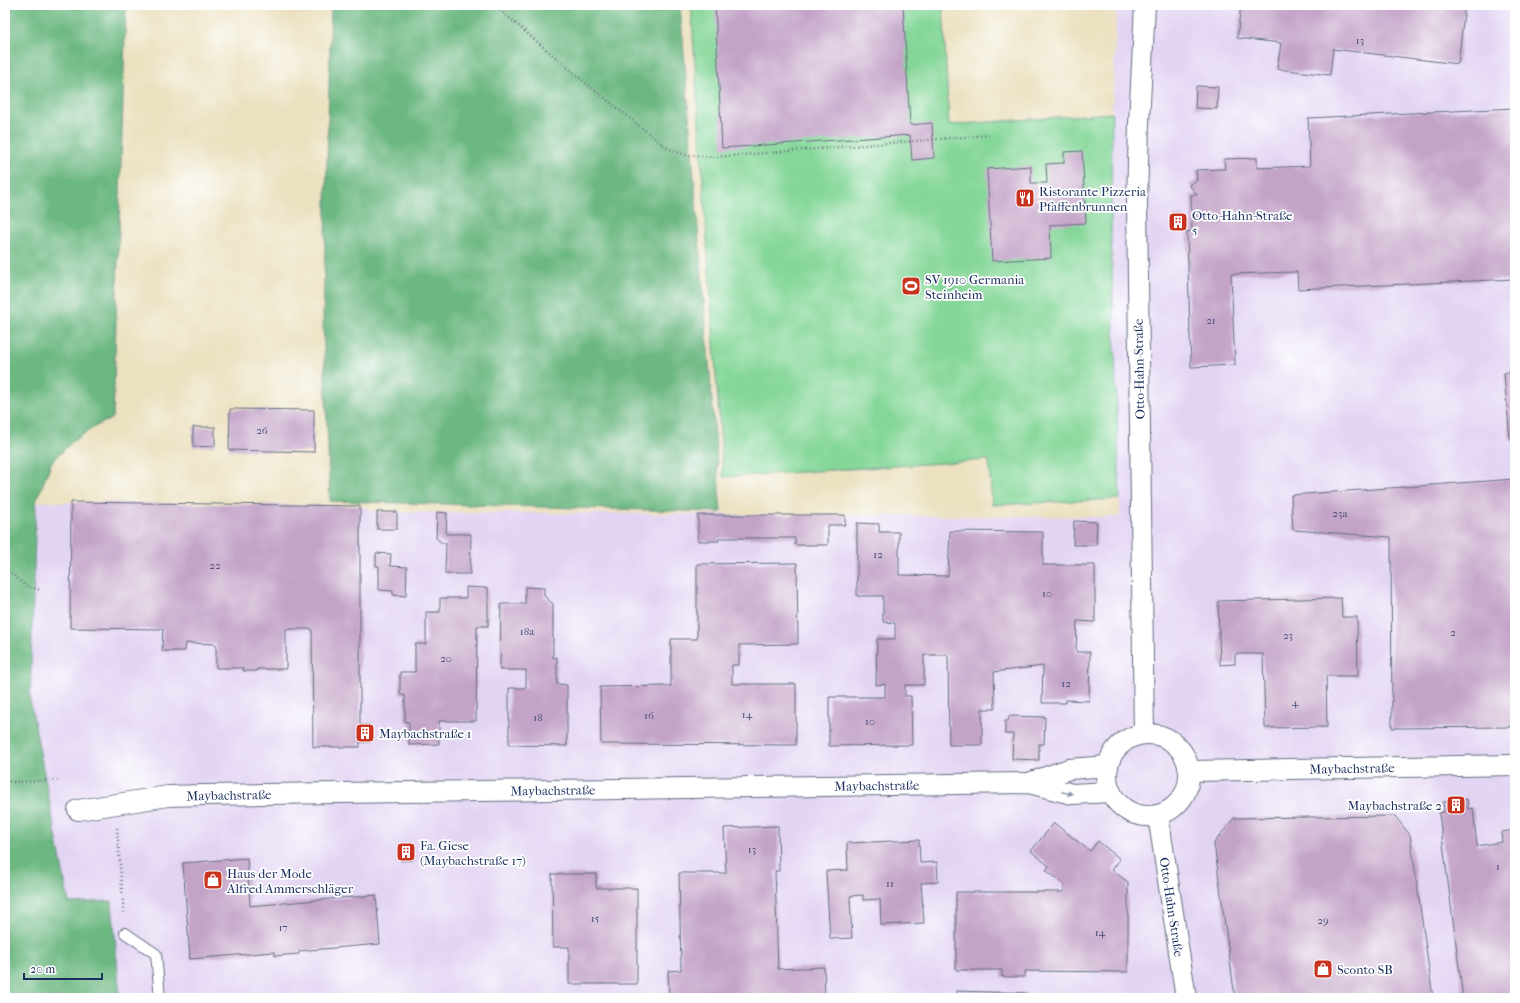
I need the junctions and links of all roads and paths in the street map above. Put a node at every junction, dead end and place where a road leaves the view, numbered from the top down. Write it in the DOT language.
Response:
graph roads {
  1 [pos="494,5"];
  2 [pos="1145,5"];
  3 [pos="989,135"];
  4 [pos="5,568"];
  5 [pos="41,590"];
  6 [pos="1144,734"];
  7 [pos="1515,765"];
  8 [pos="1108,766"];
  9 [pos="1190,771"];
  10 [pos="5,780"];
  11 [pos="59,780"];
  12 [pos="1029,783"];
  13 [pos="1111,792"];
  14 [pos="114,804"];
  15 [pos="78,810"];
  16 [pos="1158,815"];
  17 [pos="125,934"];
  18 [pos="160,998"];
  19 [pos="1186,998"];
  1 -- 3 [label="path"];
  2 -- 6 [label="street, Otto-Hahn-Straße"];
  4 -- 5 [label="path"];
  6 -- 8 [label="street"];
  6 -- 9 [label="street"];
  7 -- 9 [label="street, Maybachstraße"];
  8 -- 12 [label="street, Maybachstraße"];
  8 -- 13 [label="street"];
  9 -- 16 [label="street"];
  10 -- 11 [label="path"];
  12 -- 13 [label="street, Maybachstraße, one-way"];
  12 -- 14 [label="street, Maybachstraße"];
  13 -- 16 [label="street"];
  14 -- 15 [label="street, Maybachstraße"];
  14 -- 17 [label="path"];
  16 -- 19 [label="street, Otto-Hahn-Straße"];
  17 -- 18 [label="lane"];
}
